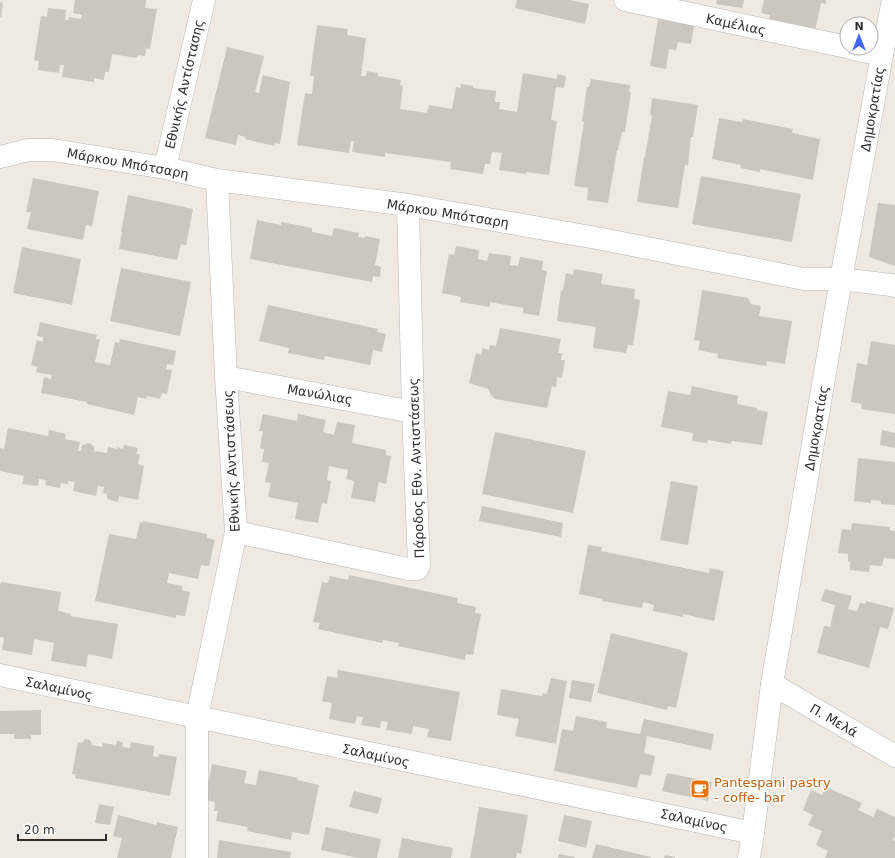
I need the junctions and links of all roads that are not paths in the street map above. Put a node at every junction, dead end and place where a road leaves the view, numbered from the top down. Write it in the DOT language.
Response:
graph roads {
  1 [pos="204,0"];
  2 [pos="624,0"];
  3 [pos="893,0"];
  4 [pos="839,46"];
  5 [pos="879,54"];
  6 [pos="882,55"];
  7 [pos="0,157"];
  8 [pos="164,168"];
  9 [pos="217,180"];
  10 [pos="408,205"];
  11 [pos="841,279"];
  12 [pos="895,286"];
  13 [pos="226,377"];
  14 [pos="413,412"];
  15 [pos="236,532"];
  16 [pos="0,675"];
  17 [pos="772,684"];
  18 [pos="197,717"];
  19 [pos="895,756"];
  20 [pos="753,833"];
  21 [pos="197,858"];
  22 [pos="749,858"];
  1 -- 8 [label="street, Εθνικής Αντίστασης"];
  2 -- 4 [label="street, Καμέλιας"];
  3 -- 6 [label="street, Δημοκρατίας"];
  5 -- 6 [label="street, Καμέλιας"];
  6 -- 11 [label="street, Δημοκρατίας"];
  7 -- 8 [label="street, Μάρκου Μπότσαρη"];
  8 -- 9 [label="street, Μάρκου Μπότσαρη"];
  9 -- 10 [label="street, Μάρκου Μπότσαρη"];
  9 -- 13 [label="street, Εθνικής Αντιστάσεως"];
  10 -- 11 [label="street, Μάρκου Μπότσαρη"];
  10 -- 14 [label="street, Πάροδος Εθν. Αντιστάσεως"];
  11 -- 12 [label="street, Μάρκου Μπότσαρη"];
  11 -- 17 [label="street, Δημοκρατίας"];
  13 -- 14 [label="street, Μανώλιας"];
  13 -- 15 [label="street, Εθνικής Αντιστάσεως"];
  14 -- 15 [label="street, Πάροδος Εθν. Αντιστάσεως"];
  15 -- 18 [label="street, Εθνικής Αντιστάσεως"];
  16 -- 18 [label="street, Σαλαμίνος"];
  17 -- 19 [label="street, Π. Μελά"];
  17 -- 20 [label="street, Δημοκρατίας"];
  18 -- 20 [label="street, Σαλαμίνος"];
  18 -- 21 [label="street, Εθνικής Αντιστάσεως"];
  20 -- 22 [label="street, Δημοκρατίας"];
}
